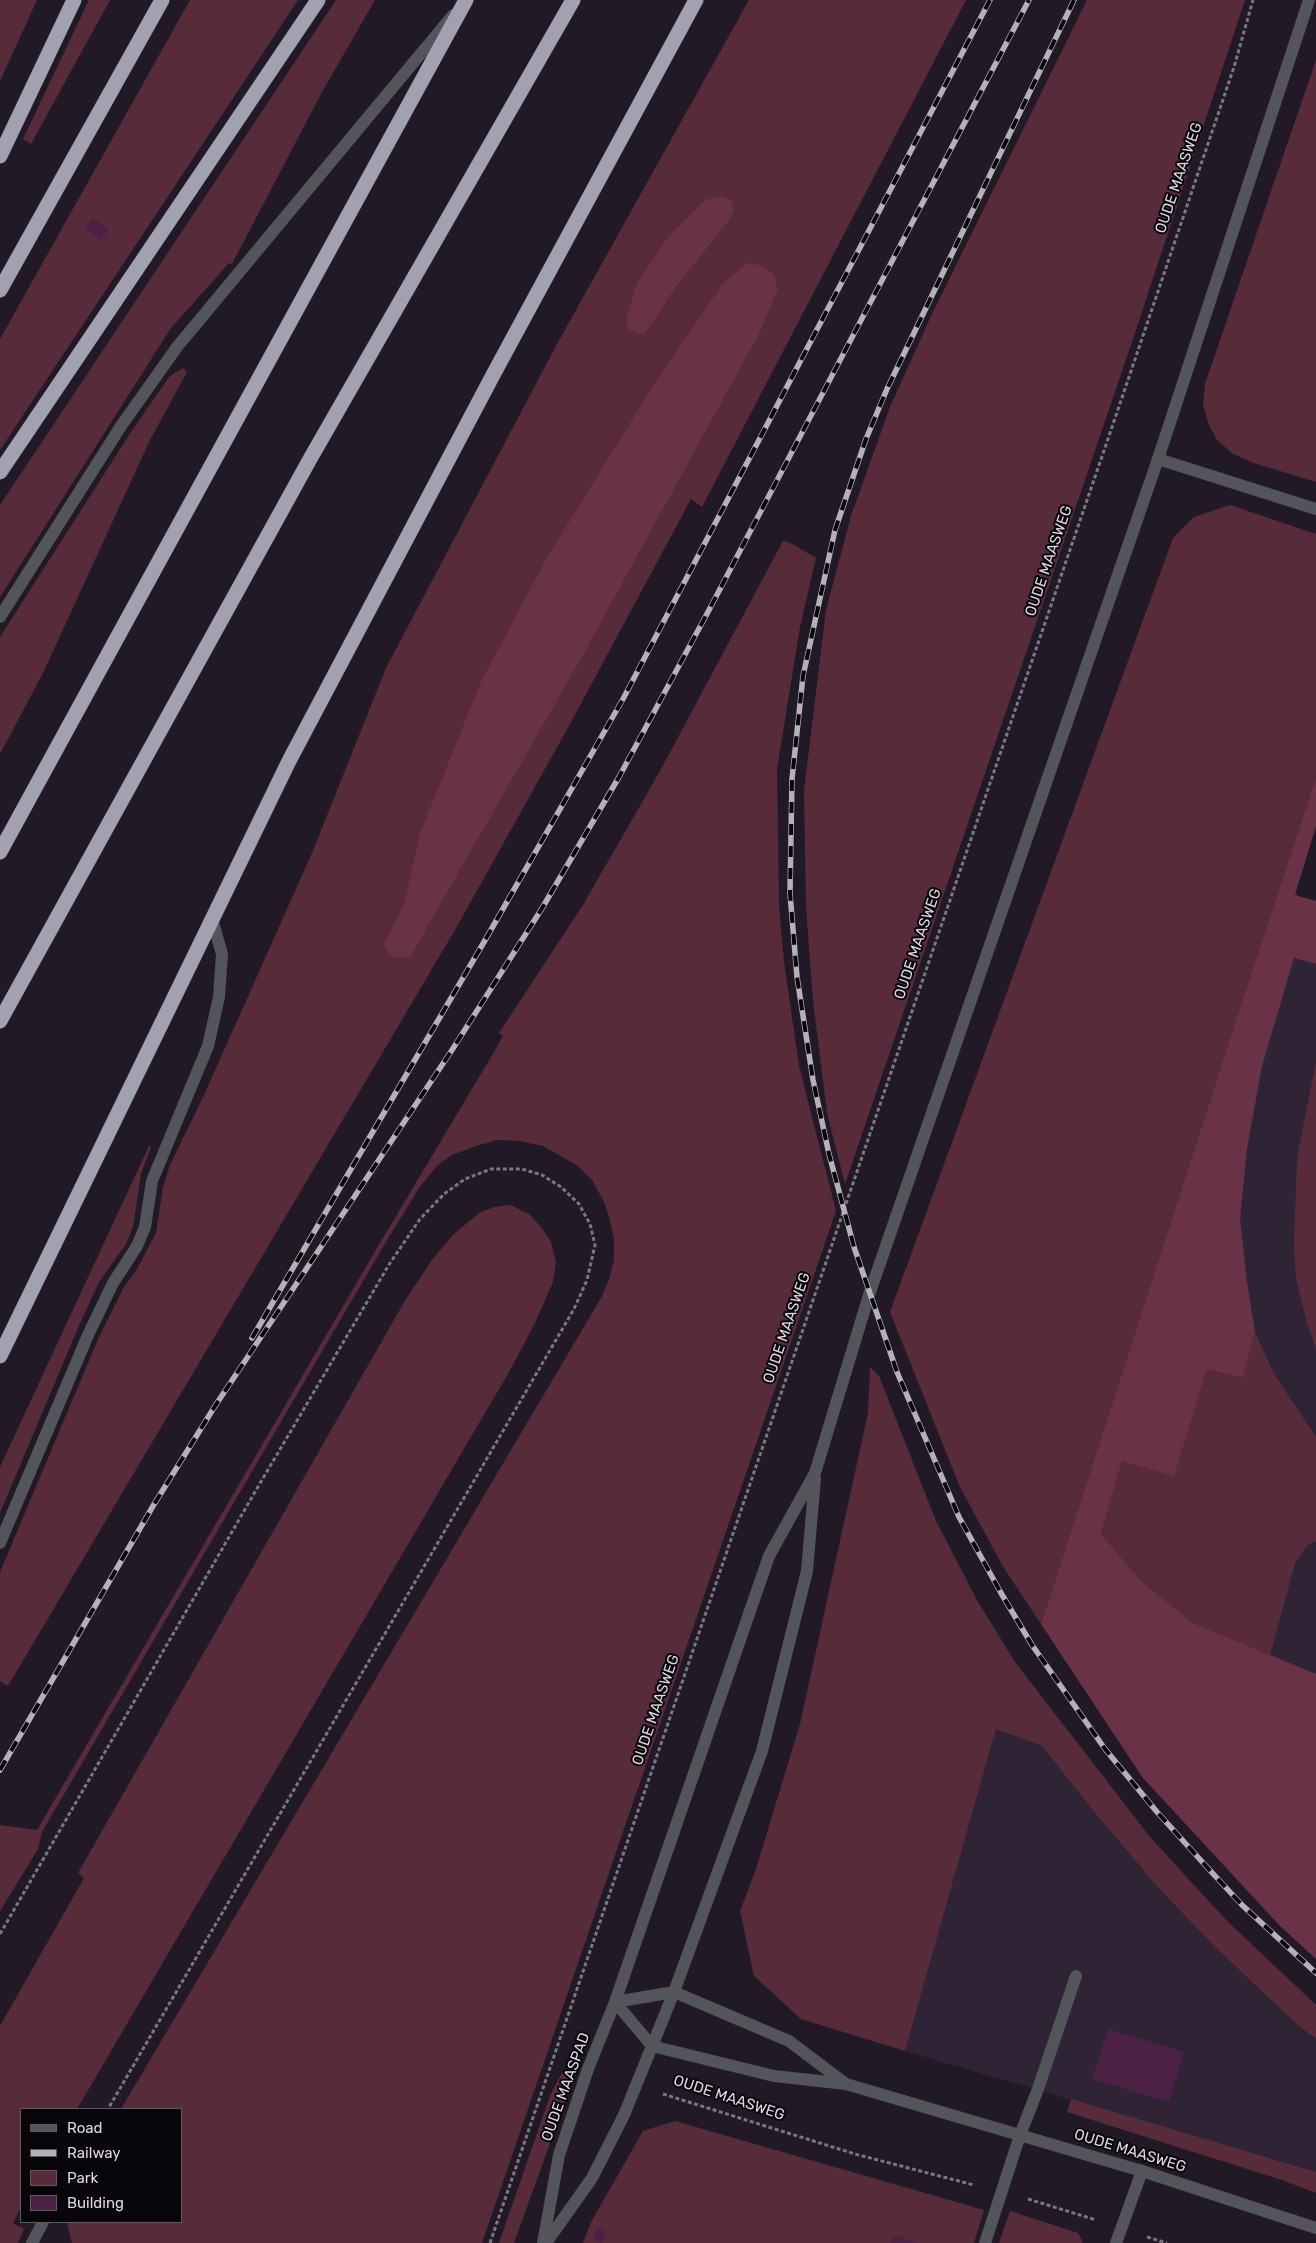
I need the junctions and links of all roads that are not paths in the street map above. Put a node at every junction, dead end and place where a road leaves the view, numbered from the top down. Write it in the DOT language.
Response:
graph roads {
  1 [pos="74,0"];
  2 [pos="162,0"];
  3 [pos="318,0"];
  4 [pos="466,0"];
  5 [pos="573,0"];
  6 [pos="696,0"];
  7 [pos="1309,0"];
  8 [pos="0,156"];
  9 [pos="0,290"];
  10 [pos="1158,459"];
  11 [pos="0,472"];
  12 [pos="1316,509"];
  13 [pos="0,617"];
  14 [pos="0,852"];
  15 [pos="212,919"];
  16 [pos="0,1021"];
  17 [pos="0,1356"];
  18 [pos="815,1473"];
  19 [pos="0,1543"];
  20 [pos="1076,1976"];
  21 [pos="674,1992"];
  22 [pos="615,2002"];
  23 [pos="652,2046"];
  24 [pos="846,2084"];
  25 [pos="1020,2135"];
  26 [pos="1142,2171"];
  27 [pos="42,2223"];
  28 [pos="1316,2228"];
  29 [pos="32,2243"];
  30 [pos="544,2243"];
  31 [pos="985,2243"];
  32 [pos="1116,2243"];
  1 -- 8 [label="highway"];
  2 -- 9 [label="highway"];
  3 -- 11 [label="highway"];
  4 -- 13 [label="street"];
  4 -- 14 [label="highway"];
  5 -- 16 [label="highway"];
  6 -- 15 [label="highway"];
  7 -- 10 [label="street"];
  10 -- 12 [label="street"];
  10 -- 18 [label="street"];
  15 -- 17 [label="highway"];
  15 -- 19 [label="street"];
  18 -- 21 [label="street"];
  18 -- 22 [label="street"];
  20 -- 25 [label="street"];
  21 -- 22 [label="street"];
  21 -- 23 [label="street"];
  21 -- 24 [label="street, OUDE MAASWEG"];
  22 -- 23 [label="street"];
  22 -- 30 [label="street, OUDE MAASPAD"];
  23 -- 24 [label="street, OUDE MAASWEG"];
  23 -- 30 [label="street, OUDE MAASPAD"];
  24 -- 25 [label="street, OUDE MAASWEG"];
  25 -- 26 [label="street, OUDE MAASWEG"];
  25 -- 31 [label="street"];
  26 -- 28 [label="street, OUDE MAASWEG"];
  26 -- 32 [label="street"];
  27 -- 29 [label="street"];
}
